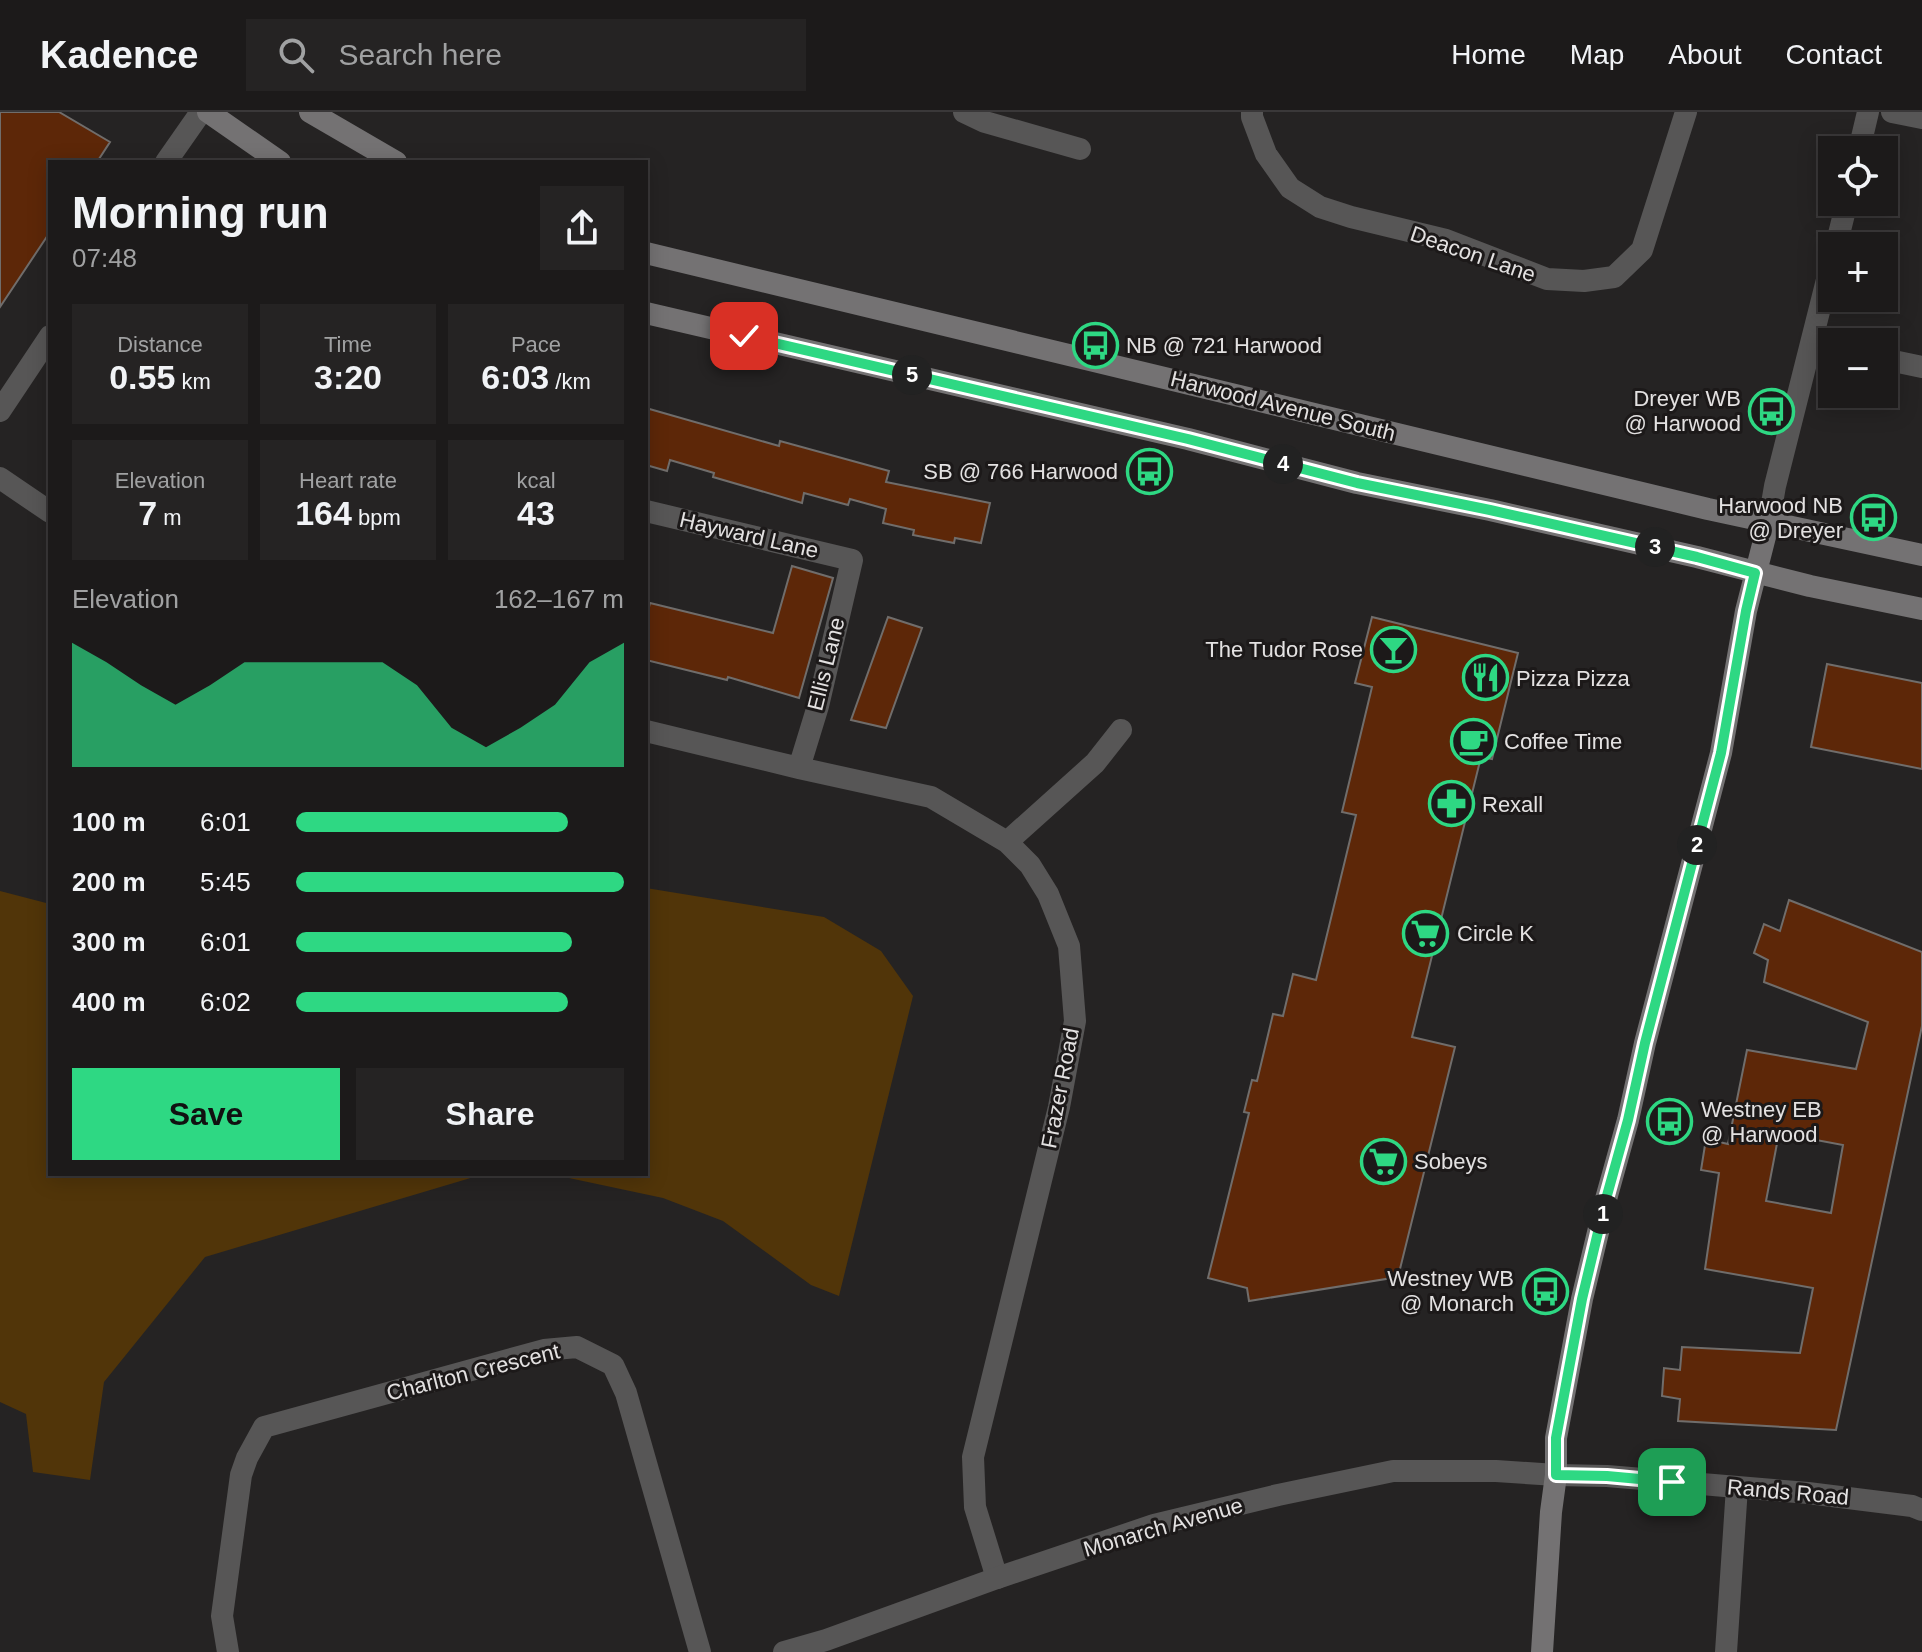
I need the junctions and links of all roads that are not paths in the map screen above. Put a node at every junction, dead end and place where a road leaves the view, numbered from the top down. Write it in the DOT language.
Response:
graph roads {
  1 [pos="201,112"];
  2 [pos="208,112"];
  3 [pos="310,112"];
  4 [pos="964,112"];
  5 [pos="1252,112"];
  6 [pos="1686,112"];
  7 [pos="1868,112"];
  8 [pos="1892,112"];
  9 [pos="1922,118"];
  10 [pos="1862,136"];
  11 [pos="1080,149"];
  12 [pos="167,160"];
  13 [pos="277,160"];
  14 [pos="393,160"];
  15 [pos="648,253"];
  16 [pos="648,313"];
  17 [pos="48,339"];
  18 [pos="1818,356"];
  19 [pos="1898,362"];
  20 [pos="1922,367"];
  21 [pos="0,411"];
  22 [pos="0,478"];
  23 [pos="48,511"];
  24 [pos="648,511"];
  25 [pos="1769,521"];
  26 [pos="1922,555"];
  27 [pos="852,560"];
  28 [pos="1755,573"];
  29 [pos="1922,609"];
  30 [pos="1121,730"];
  31 [pos="648,731"];
  32 [pos="799,768"];
  33 [pos="1007,842"];
  34 [pos="1556,1475"];
  35 [pos="1737,1487"];
  36 [pos="1922,1510"];
  37 [pos="997,1578"];
  38 [pos="228,1652"];
  39 [pos="700,1652"];
  40 [pos="784,1652"];
  41 [pos="1542,1652"];
  42 [pos="1726,1652"];
  1 -- 12 [label="street"];
  2 -- 13 [label="main road"];
  3 -- 14 [label="main road"];
  4 -- 11 [label="street"];
  5 -- 6 [label="street, Deacon Lane"];
  7 -- 10 [label="street"];
  8 -- 9 [label="street"];
  15 -- 25 [label="main road, Harwood Avenue South"];
  16 -- 28 [label="main road"];
  17 -- 21 [label="street"];
  18 -- 25 [label="street"];
  19 -- 20 [label="street"];
  22 -- 23 [label="street"];
  24 -- 27 [label="street, Hayward Lane"];
  25 -- 26 [label="main road, Harwood Avenue South"];
  25 -- 28 [label="main road"];
  27 -- 32 [label="street, Ellis Lane"];
  28 -- 29 [label="main road"];
  28 -- 34 [label="main road"];
  30 -- 33 [label="street"];
  31 -- 32 [label="street, Frazer Road"];
  32 -- 33 [label="street, Frazer Road"];
  33 -- 37 [label="street, Frazer Road"];
  34 -- 35 [label="street, Rands Road"];
  34 -- 37 [label="street, Monarch Avenue"];
  34 -- 41 [label="main road"];
  35 -- 36 [label="street, Rands Road"];
  35 -- 42 [label="street"];
  37 -- 40 [label="street, Monarch Avenue"];
  38 -- 39 [label="street, Charlton Crescent"];
}
